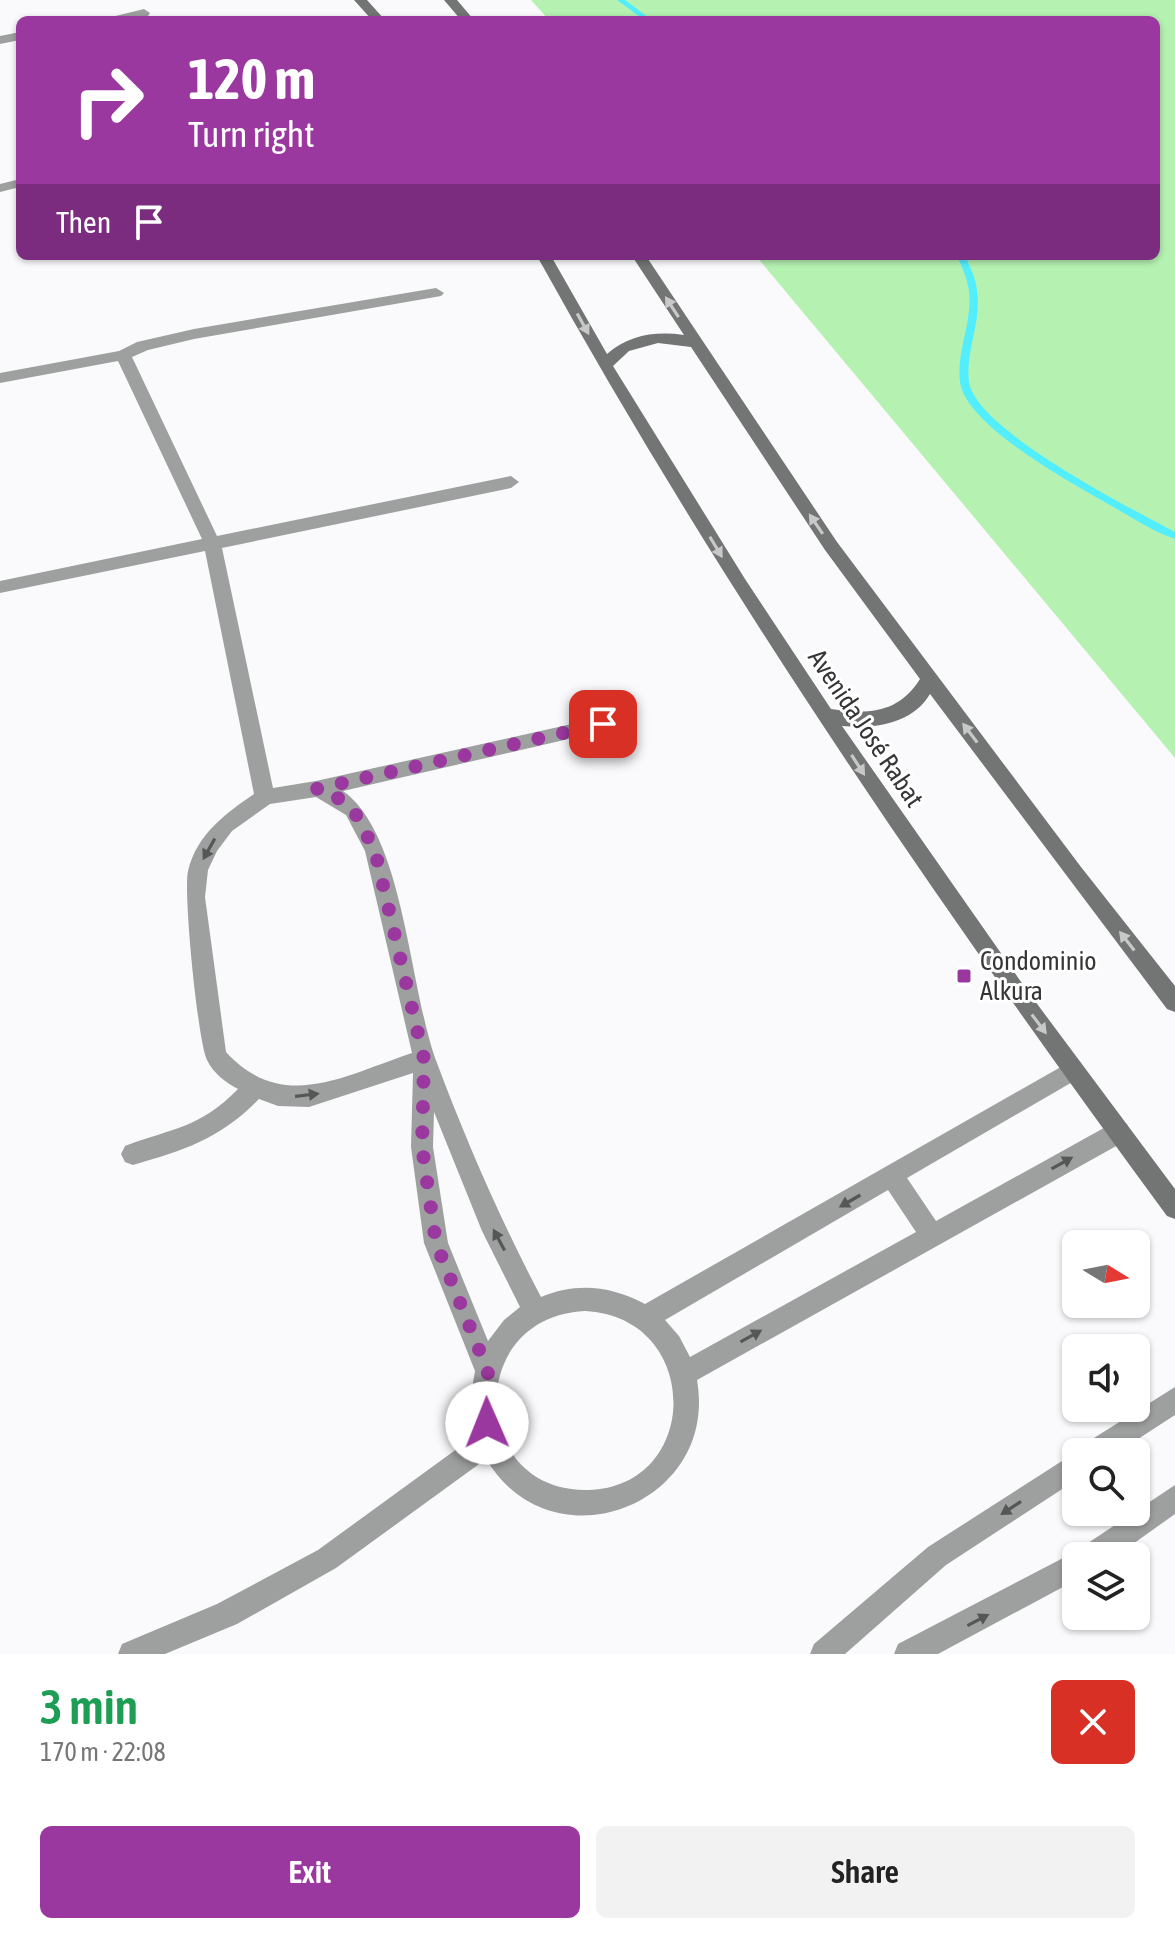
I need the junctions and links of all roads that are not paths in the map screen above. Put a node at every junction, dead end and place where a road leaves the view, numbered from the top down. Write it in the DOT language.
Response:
graph roads {
  1 [pos="137,0"];
  2 [pos="360,0"];
  3 [pos="450,0"];
  4 [pos="146,16"];
  5 [pos="375,16"];
  6 [pos="464,16"];
  7 [pos="546,260"];
  8 [pos="642,260"];
  9 [pos="436,293"];
  10 [pos="695,343"];
  11 [pos="123,355"];
  12 [pos="605,365"];
  13 [pos="0,378"];
  14 [pos="511,482"];
  15 [pos="212,543"];
  16 [pos="0,587"];
  17 [pos="929,680"];
  18 [pos="826,716"];
  19 [pos="603,724"];
  20 [pos="316,789"];
  21 [pos="265,797"];
  22 [pos="1175,1002"];
  23 [pos="424,1059"];
  24 [pos="1073,1070"];
  25 [pos="255,1087"];
  26 [pos="1119,1132"];
  27 [pos="133,1154"];
  28 [pos="892,1176"];
  29 [pos="1175,1208"];
  30 [pos="932,1236"];
  31 [pos="535,1310"];
  32 [pos="646,1317"];
  33 [pos="488,1372"];
  34 [pos="683,1374"];
  35 [pos="1175,1400"];
  36 [pos="1117,1438"];
  37 [pos="491,1440"];
  38 [pos="1062,1474"];
  39 [pos="1175,1498"];
  40 [pos="1114,1542"];
  41 [pos="1062,1573"];
  42 [pos="132,1654"];
  43 [pos="824,1654"];
  44 [pos="908,1654"];
  1 -- 4 [label="street"];
  2 -- 5 [label="street"];
  3 -- 6 [label="street"];
  7 -- 12 [label="street, Avenida José Rabat, one-way"];
  10 -- 8 [label="street, one-way"];
  9 -- 11 [label="street"];
  10 -- 12 [label="street"];
  17 -- 10 [label="street, one-way"];
  11 -- 13 [label="street"];
  11 -- 15 [label="street"];
  12 -- 18 [label="street, Avenida José Rabat, one-way"];
  14 -- 15 [label="street"];
  15 -- 16 [label="street"];
  15 -- 21 [label="street"];
  17 -- 18 [label="street"];
  22 -- 17 [label="street, one-way"];
  18 -- 24 [label="street, Avenida José Rabat, one-way"];
  19 -- 20 [label="street"];
  20 -- 21 [label="street"];
  20 -- 23 [label="street"];
  21 -- 25 [label="street, one-way"];
  25 -- 23 [label="street, one-way"];
  31 -- 23 [label="street, one-way"];
  23 -- 33 [label="street"];
  24 -- 26 [label="street, Avenida José Rabat"];
  24 -- 28 [label="street"];
  25 -- 27 [label="street"];
  26 -- 29 [label="street, Avenida José Rabat"];
  30 -- 26 [label="street, one-way"];
  28 -- 30 [label="street"];
  28 -- 32 [label="street, one-way"];
  34 -- 30 [label="street, one-way"];
  31 -- 32 [label="street"];
  31 -- 33 [label="street"];
  32 -- 34 [label="street"];
  33 -- 37 [label="street"];
  34 -- 37 [label="street"];
  35 -- 36 [label="street"];
  37 -- 42 [label="street"];
  38 -- 43 [label="street, one-way"];
  39 -- 40 [label="street"];
  44 -- 41 [label="street, one-way"];
}
